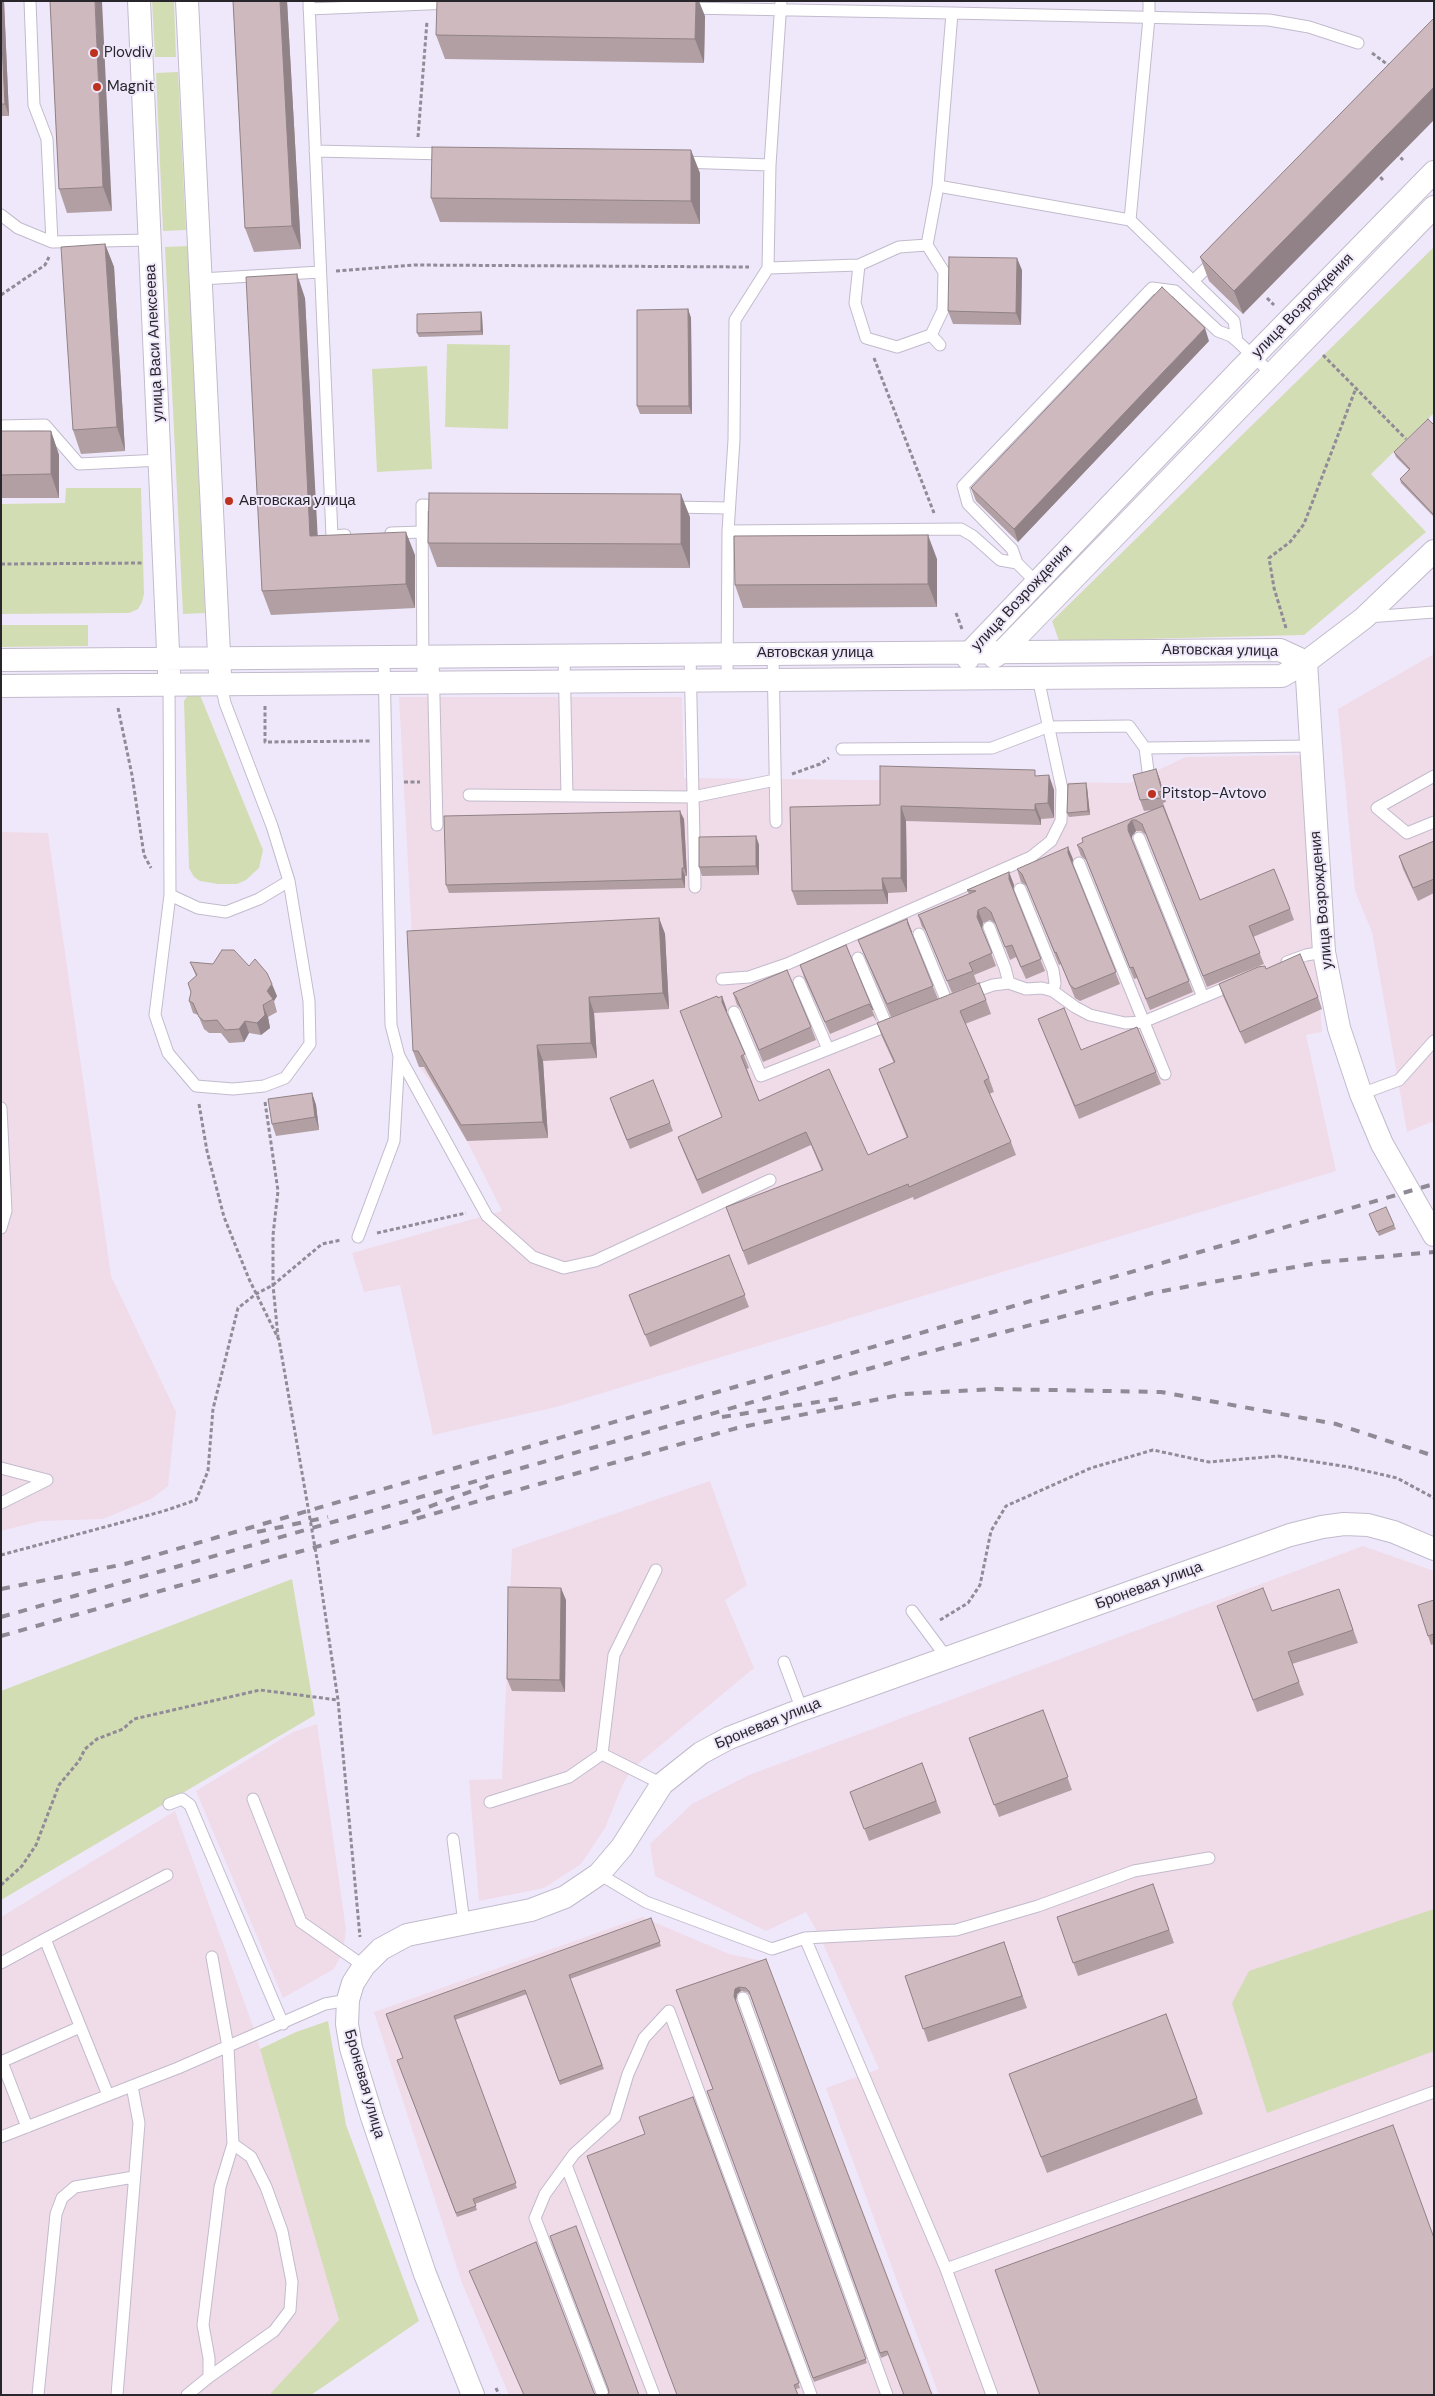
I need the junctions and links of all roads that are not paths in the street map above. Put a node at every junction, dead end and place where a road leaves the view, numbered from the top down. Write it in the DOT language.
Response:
graph roads {
  1 [pos="30,1"];
  2 [pos="139,1"];
  3 [pos="187,1"];
  4 [pos="1149,1"];
  5 [pos="468,4"];
  6 [pos="309,5"];
  7 [pos="782,5"];
  8 [pos="675,7"];
  9 [pos="952,13"];
  10 [pos="1150,18"];
  11 [pos="1358,43"];
  12 [pos="315,151"];
  13 [pos="456,154"];
  14 [pos="672,161"];
  15 [pos="770,165"];
  16 [pos="1434,172"];
  17 [pos="938,186"];
  18 [pos="1434,207"];
  19 [pos="1,215"];
  20 [pos="1130,220"];
  21 [pos="150,240"];
  22 [pos="52,242"];
  23 [pos="927,245"];
  24 [pos="1221,254"];
  25 [pos="859,265"];
  26 [pos="768,268"];
  27 [pos="320,272"];
  28 [pos="201,279"];
  29 [pos="1193,282"];
  30 [pos="930,335"];
  31 [pos="1237,341"];
  32 [pos="940,345"];
  33 [pos="1253,357"];
  34 [pos="1272,374"];
  35 [pos="1,426"];
  36 [pos="161,460"];
  37 [pos="452,506"];
  38 [pos="660,507"];
  39 [pos="729,508"];
  40 [pos="728,531"];
  41 [pos="422,532"];
  42 [pos="377,534"];
  43 [pos="359,535"];
  44 [pos="1434,551"];
  45 [pos="1017,563"];
  46 [pos="1037,582"];
  47 [pos="1434,612"];
  48 [pos="1364,618"];
  49 [pos="970,652"];
  50 [pos="1002,652"];
  51 [pos="690,654"];
  52 [pos="728,654"];
  53 [pos="773,654"];
  54 [pos="564,656"];
  55 [pos="384,657"];
  56 [pos="428,657"];
  57 [pos="169,659"];
  58 [pos="220,659"];
  59 [pos="1,660"];
  60 [pos="1306,662"];
  61 [pos="960,678"];
  62 [pos="1038,678"];
  63 [pos="690,680"];
  64 [pos="727,680"];
  65 [pos="774,680"];
  66 [pos="564,681"];
  67 [pos="428,682"];
  68 [pos="384,683"];
  69 [pos="169,684"];
  70 [pos="221,684"];
  71 [pos="1,686"];
  72 [pos="1047,727"];
  73 [pos="1312,746"];
  74 [pos="842,748"];
  75 [pos="1145,748"];
  76 [pos="1148,771"];
  77 [pos="1434,776"];
  78 [pos="775,780"];
  79 [pos="470,795"];
  80 [pos="567,795"];
  81 [pos="693,797"];
  82 [pos="776,822"];
  83 [pos="1434,822"];
  84 [pos="437,825"];
  85 [pos="1140,838"];
  86 [pos="1079,862"];
  87 [pos="289,880"];
  88 [pos="695,887"];
  89 [pos="1020,888"];
  90 [pos="170,895"];
  91 [pos="989,927"];
  92 [pos="920,934"];
  93 [pos="1324,952"];
  94 [pos="858,958"];
  95 [pos="1273,968"];
  96 [pos="1248,978"];
  97 [pos="722,979"];
  98 [pos="799,982"];
  99 [pos="1009,983"];
  100 [pos="1054,991"];
  101 [pos="1203,997"];
  102 [pos="734,1012"];
  103 [pos="904,1019"];
  104 [pos="1143,1022"];
  105 [pos="887,1026"];
  106 [pos="1434,1041"];
  107 [pos="828,1049"];
  108 [pos="399,1056"];
  109 [pos="1165,1074"];
  110 [pos="1361,1094"];
  111 [pos="1,1108"];
  112 [pos="770,1180"];
  113 [pos="1,1228"];
  114 [pos="1433,1233"];
  115 [pos="358,1237"];
  116 [pos="1,1468"];
  117 [pos="1,1503"];
  118 [pos="1434,1550"];
  119 [pos="656,1570"];
  120 [pos="912,1611"];
  121 [pos="947,1658"];
  122 [pos="784,1662"];
  123 [pos="802,1710"];
  124 [pos="602,1754"];
  125 [pos="662,1784"];
  126 [pos="253,1799"];
  127 [pos="490,1802"];
  128 [pos="169,1804"];
  129 [pos="453,1839"];
  130 [pos="1209,1858"];
  131 [pos="599,1874"];
  132 [pos="167,1876"];
  133 [pos="464,1923"];
  134 [pos="805,1938"];
  135 [pos="45,1940"];
  136 [pos="212,1957"];
  137 [pos="1,1964"];
  138 [pos="364,1966"];
  139 [pos="743,1998"];
  140 [pos="348,2000"];
  141 [pos="282,2024"];
  142 [pos="80,2027"];
  143 [pos="228,2047"];
  144 [pos="2,2062"];
  145 [pos="132,2086"];
  146 [pos="1434,2092"];
  147 [pos="108,2095"];
  148 [pos="26,2127"];
  149 [pos="1,2137"];
  150 [pos="233,2144"];
  151 [pos="566,2165"];
  152 [pos="134,2177"];
  153 [pos="946,2269"];
  154 [pos="209,2377"];
  155 [pos="38,2395"];
  156 [pos="117,2395"];
  157 [pos="187,2395"];
  158 [pos="473,2395"];
  159 [pos="604,2395"];
  160 [pos="654,2395"];
  161 [pos="811,2395"];
  162 [pos="887,2395"];
  163 [pos="992,2395"];
  1 -- 22 [label="lane"];
  2 -- 21 [label="street, улица Васи Алексеева"];
  3 -- 28 [label="street"];
  4 -- 10 [label="lane"];
  5 -- 6 [label="lane"];
  6 -- 12 [label="lane"];
  7 -- 8 [label="lane"];
  7 -- 9 [label="lane"];
  7 -- 15 [label="lane"];
  9 -- 10 [label="lane"];
  9 -- 17 [label="lane"];
  10 -- 11 [label="lane"];
  10 -- 20 [label="lane"];
  12 -- 13 [label="lane"];
  12 -- 27 [label="lane"];
  14 -- 15 [label="lane"];
  15 -- 26 [label="lane"];
  16 -- 33 [label="street, улица Возрождения"];
  17 -- 20 [label="lane"];
  17 -- 23 [label="lane"];
  18 -- 34 [label="street, улица Возрождения"];
  19 -- 22 [label="lane"];
  20 -- 29 [label="lane"];
  21 -- 22 [label="lane"];
  21 -- 36 [label="street, улица Васи Алексеева"];
  23 -- 25 [label="lane"];
  23 -- 30 [label="lane"];
  24 -- 29 [label="lane"];
  25 -- 26 [label="lane"];
  25 -- 30 [label="lane"];
  26 -- 39 [label="lane"];
  27 -- 28 [label="lane"];
  27 -- 43 [label="lane"];
  28 -- 58 [label="street"];
  29 -- 31 [label="lane"];
  30 -- 32 [label="lane"];
  31 -- 33 [label="lane"];
  31 -- 45 [label="lane"];
  33 -- 34 [label="lane"];
  33 -- 46 [label="street, улица Возрождения"];
  34 -- 50 [label="street, улица Возрождения"];
  35 -- 36 [label="lane"];
  36 -- 57 [label="street, улица Васи Алексеева"];
  37 -- 41 [label="lane"];
  38 -- 39 [label="lane"];
  39 -- 40 [label="lane"];
  40 -- 45 [label="lane"];
  40 -- 52 [label="lane"];
  41 -- 42 [label="lane"];
  41 -- 56 [label="lane"];
  44 -- 48 [label="street"];
  45 -- 46 [label="lane"];
  46 -- 49 [label="street, улица Возрождения"];
  47 -- 48 [label="lane"];
  48 -- 60 [label="street"];
  49 -- 50 [label="street, Автовская улица"];
  49 -- 53 [label="street, Автовская улица"];
  49 -- 61 [label="street, улица Возрождения"];
  50 -- 60 [label="street, Автовская улица"];
  50 -- 61 [label="street, улица Возрождения"];
  51 -- 52 [label="street, Автовская улица"];
  51 -- 54 [label="street, Автовская улица"];
  51 -- 63 [label="lane"];
  52 -- 53 [label="street, Автовская улица"];
  52 -- 64 [label="lane"];
  53 -- 65 [label="lane"];
  54 -- 56 [label="street, Автовская улица"];
  54 -- 66 [label="lane"];
  55 -- 56 [label="street, Автовская улица"];
  55 -- 58 [label="street, Автовская улица"];
  55 -- 68 [label="lane"];
  56 -- 67 [label="lane"];
  57 -- 58 [label="street, Автовская улица"];
  57 -- 59 [label="street, Автовская улица"];
  57 -- 69 [label="street, улица Васи Алексеева"];
  58 -- 70 [label="street"];
  60 -- 62 [label="street, Автовская улица"];
  60 -- 73 [label="street, улица Возрождения"];
  61 -- 62 [label="street, Автовская улица"];
  61 -- 65 [label="street, Автовская улица"];
  62 -- 72 [label="lane"];
  63 -- 64 [label="street, Автовская улица"];
  63 -- 66 [label="street, Автовская улица"];
  63 -- 81 [label="lane"];
  64 -- 65 [label="street, Автовская улица"];
  65 -- 78 [label="lane"];
  66 -- 67 [label="street, Автовская улица"];
  66 -- 80 [label="lane"];
  67 -- 68 [label="street, Автовская улица"];
  67 -- 84 [label="lane"];
  68 -- 70 [label="street, Автовская улица"];
  68 -- 108 [label="lane"];
  69 -- 70 [label="street, Автовская улица"];
  69 -- 71 [label="street, Автовская улица"];
  69 -- 90 [label="lane"];
  70 -- 87 [label="lane"];
  72 -- 74 [label="lane"];
  72 -- 75 [label="lane"];
  72 -- 97 [label="lane"];
  73 -- 75 [label="lane"];
  73 -- 93 [label="street, улица Возрождения"];
  75 -- 76 [label="lane"];
  77 -- 83 [label="lane"];
  78 -- 81 [label="lane"];
  78 -- 82 [label="lane"];
  79 -- 80 [label="lane"];
  80 -- 81 [label="lane"];
  81 -- 88 [label="lane"];
  85 -- 101 [label="lane"];
  86 -- 104 [label="lane"];
  87 -- 90 [label="lane"];
  87 -- 90 [label="lane"];
  89 -- 100 [label="lane"];
  91 -- 99 [label="lane"];
  92 -- 99 [label="lane"];
  93 -- 95 [label="lane"];
  93 -- 110 [label="street, улица Возрождения"];
  94 -- 105 [label="lane"];
  96 -- 101 [label="lane"];
  98 -- 107 [label="lane"];
  99 -- 100 [label="lane"];
  100 -- 104 [label="lane"];
  101 -- 104 [label="lane"];
  102 -- 107 [label="lane"];
  103 -- 105 [label="lane"];
  104 -- 109 [label="lane"];
  105 -- 107 [label="lane"];
  106 -- 110 [label="lane"];
  108 -- 112 [label="lane"];
  108 -- 115 [label="lane"];
  110 -- 114 [label="street, улица Возрождения"];
  111 -- 113 [label="lane"];
  116 -- 117 [label="lane"];
  118 -- 121 [label="street, Броневая улица"];
  119 -- 124 [label="lane"];
  120 -- 121 [label="lane"];
  121 -- 123 [label="street, Броневая улица"];
  122 -- 123 [label="lane"];
  123 -- 125 [label="street, Броневая улица"];
  124 -- 125 [label="lane"];
  124 -- 127 [label="lane"];
  125 -- 131 [label="street, Броневая улица"];
  126 -- 138 [label="lane"];
  128 -- 141 [label="lane"];
  129 -- 133 [label="lane"];
  130 -- 134 [label="lane"];
  131 -- 133 [label="street, Броневая улица"];
  131 -- 134 [label="lane"];
  132 -- 135 [label="lane"];
  133 -- 138 [label="street, Броневая улица"];
  134 -- 153 [label="lane"];
  135 -- 137 [label="lane"];
  135 -- 142 [label="lane"];
  136 -- 143 [label="lane"];
  138 -- 140 [label="street, Броневая улица"];
  139 -- 162 [label="lane"];
  140 -- 141 [label="lane"];
  140 -- 158 [label="street, Броневая улица"];
  141 -- 143 [label="lane"];
  142 -- 144 [label="lane"];
  142 -- 147 [label="lane"];
  143 -- 145 [label="lane"];
  143 -- 150 [label="lane"];
  144 -- 148 [label="lane"];
  145 -- 147 [label="lane"];
  145 -- 152 [label="lane"];
  146 -- 153 [label="lane"];
  147 -- 148 [label="lane"];
  148 -- 149 [label="lane"];
  150 -- 154 [label="lane"];
  150 -- 154 [label="lane"];
  151 -- 159 [label="lane"];
  151 -- 160 [label="lane"];
  151 -- 161 [label="lane"];
  152 -- 155 [label="lane"];
  152 -- 156 [label="lane"];
  153 -- 163 [label="lane"];
  154 -- 157 [label="lane"];
}
